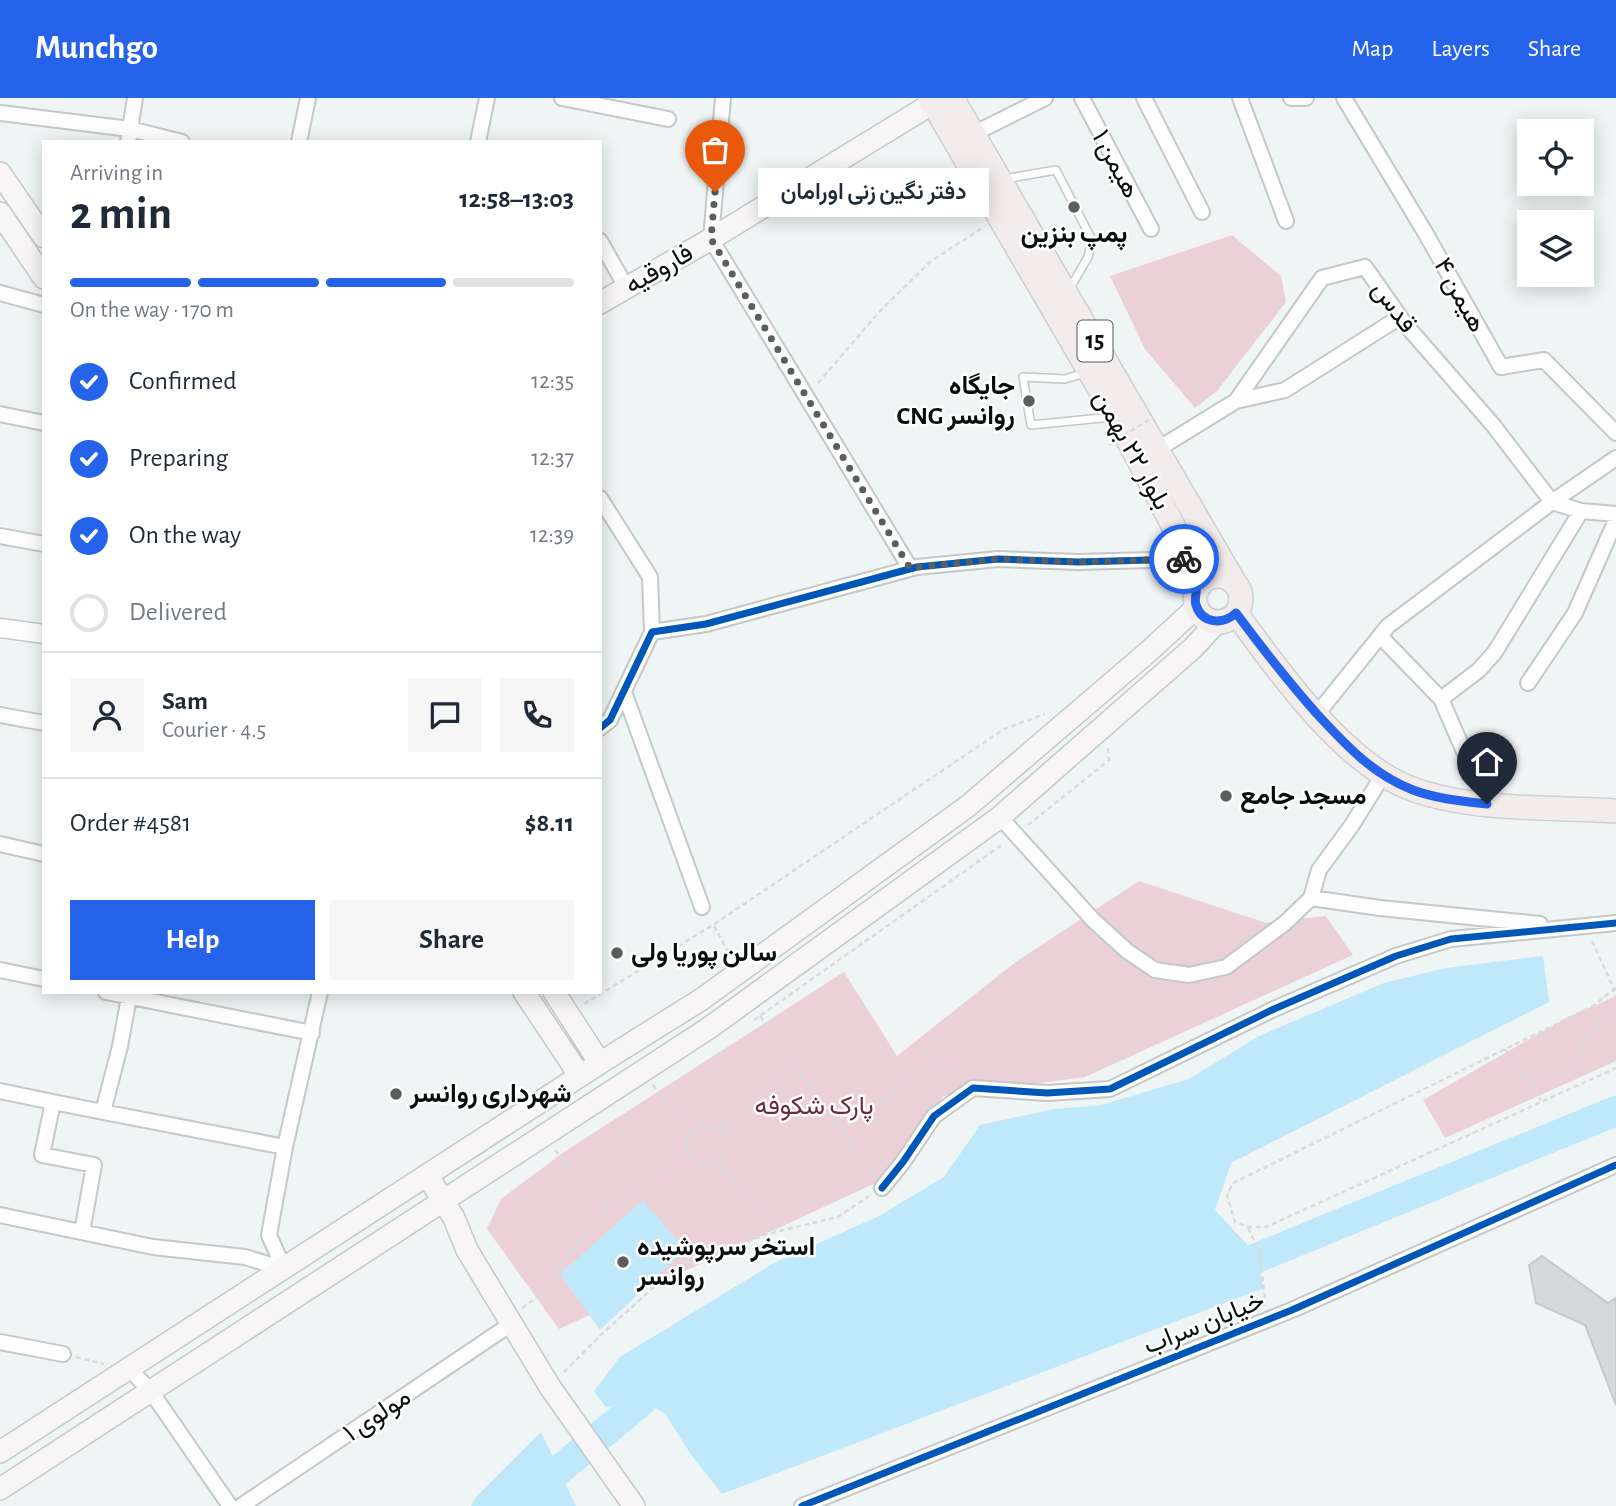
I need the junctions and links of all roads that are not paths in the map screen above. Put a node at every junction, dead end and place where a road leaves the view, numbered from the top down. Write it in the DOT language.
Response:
graph roads {
  1 [pos="135,98"];
  2 [pos="308,98"];
  3 [pos="487,98"];
  4 [pos="562,98"];
  5 [pos="723,98"];
  6 [pos="1045,98"];
  7 [pos="1082,98"];
  8 [pos="1144,98"];
  9 [pos="1240,98"];
  10 [pos="1291,98"];
  11 [pos="1306,98"];
  12 [pos="1344,98"];
  13 [pos="938,100"];
  14 [pos="0,113"];
  15 [pos="668,119"];
  16 [pos="973,134"];
  17 [pos="129,136"];
  18 [pos="164,140"];
  19 [pos="299,140"];
  20 [pos="478,140"];
  21 [pos="0,173"];
  22 [pos="1000,180"];
  23 [pos="1202,212"];
  24 [pos="0,213"];
  25 [pos="1286,221"];
  26 [pos="1151,229"];
  27 [pos="42,234"];
  28 [pos="711,239"];
  29 [pos="602,244"];
  30 [pos="42,275"];
  31 [pos="626,287"];
  32 [pos="0,293"];
  33 [pos="1067,293"];
  34 [pos="602,302"];
  35 [pos="42,304"];
  36 [pos="1400,317"];
  37 [pos="1089,372"];
  38 [pos="1236,401"];
  39 [pos="0,414"];
  40 [pos="1116,417"];
  41 [pos="42,423"];
  42 [pos="1616,433"];
  43 [pos="1158,449"];
  44 [pos="1616,458"];
  45 [pos="602,501"];
  46 [pos="1552,502"];
  47 [pos="1581,511"];
  48 [pos="1616,514"];
  49 [pos="1616,520"];
  50 [pos="0,536"];
  51 [pos="42,544"];
  52 [pos="1186,559"];
  53 [pos="910,568"];
  54 [pos="1236,585"];
  55 [pos="1196,598"];
  56 [pos="1226,617"];
  57 [pos="0,628"];
  58 [pos="652,632"];
  59 [pos="42,634"];
  60 [pos="1380,636"];
  61 [pos="1528,682"];
  62 [pos="625,692"];
  63 [pos="1441,699"];
  64 [pos="1317,714"];
  65 [pos="0,715"];
  66 [pos="42,723"];
  67 [pos="602,726"];
  68 [pos="1383,775"];
  69 [pos="1487,804"];
  70 [pos="1616,810"];
  71 [pos="1000,817"];
  72 [pos="0,844"];
  73 [pos="42,854"];
  74 [pos="1311,898"];
  75 [pos="702,907"];
  76 [pos="1616,923"];
  77 [pos="1569,927"];
  78 [pos="745,968"];
  79 [pos="0,970"];
  80 [pos="42,979"];
  81 [pos="765,987"];
  82 [pos="320,994"];
  83 [pos="524,994"];
  84 [pos="555,994"];
  85 [pos="129,995"];
  86 [pos="312,1033"];
  87 [pos="600,1063"];
  88 [pos="580,1076"];
  89 [pos="0,1091"];
  90 [pos="53,1102"];
  91 [pos="103,1112"];
  92 [pos="285,1147"];
  93 [pos="1616,1166"];
  94 [pos="427,1175"];
  95 [pos="882,1188"];
  96 [pos="444,1202"];
  97 [pos="0,1215"];
  98 [pos="82,1232"];
  99 [pos="284,1269"];
  100 [pos="510,1321"];
  101 [pos="0,1342"];
  102 [pos="63,1354"];
  103 [pos="128,1369"];
  104 [pos="150,1390"];
  105 [pos="0,1452"];
  106 [pos="0,1489"];
  107 [pos="230,1506"];
  108 [pos="242,1506"];
  109 [pos="634,1506"];
  110 [pos="802,1506"];
  1 -- 17 [label="street"];
  2 -- 19 [label="street"];
  3 -- 20 [label="street"];
  4 -- 15 [label="street"];
  5 -- 28 [label="street"];
  6 -- 16 [label="street"];
  7 -- 26 [label="street, هیمن ۱"];
  8 -- 23 [label="street"];
  9 -- 25 [label="street"];
  10 -- 11 [label="street"];
  12 -- 42 [label="street, هیمن ۴"];
  13 -- 16 [label="main road, بلوار ۲۲ بهمن / 15"];
  13 -- 28 [label="main road, فاروقیه"];
  13 -- 37 [label="main road, بلوار ۲۲ بهمن / 15"];
  14 -- 17 [label="street"];
  16 -- 22 [label="main road, بلوار ۲۲ بهمن / 15"];
  17 -- 18 [label="street"];
  21 -- 27 [label="main road"];
  22 -- 33 [label="main road, بلوار ۲۲ بهمن / 15"];
  22 -- 33 [label="lane"];
  24 -- 30 [label="main road"];
  28 -- 31 [label="main road, فاروقیه"];
  28 -- 53 [label="street"];
  29 -- 31 [label="street"];
  31 -- 34 [label="main road, فاروقیه"];
  32 -- 35 [label="street"];
  33 -- 43 [label="main road, بلوار ۲۲ بهمن / 15"];
  36 -- 38 [label="street"];
  36 -- 38 [label="street, قدس"];
  36 -- 46 [label="street, قدس"];
  37 -- 40 [label="main road, بلوار ۲۲ بهمن / 15"];
  37 -- 40 [label="lane"];
  38 -- 43 [label="street, قدس"];
  39 -- 41 [label="street"];
  40 -- 52 [label="main road, بلوار ۲۲ بهمن / 15"];
  43 -- 54 [label="main road, بلوار ۲۲ بهمن / 15"];
  44 -- 46 [label="street"];
  45 -- 58 [label="street"];
  46 -- 47 [label="street"];
  46 -- 60 [label="street"];
  47 -- 48 [label="street"];
  47 -- 63 [label="street"];
  49 -- 61 [label="street"];
  50 -- 51 [label="street"];
  52 -- 53 [label="street"];
  52 -- 55 [label="main road, بلوار ۲۲ بهمن / 15"];
  53 -- 58 [label="street"];
  54 -- 55 [label="main road"];
  54 -- 56 [label="main road, 15"];
  55 -- 56 [label="main road"];
  55 -- 78 [label="main road"];
  56 -- 64 [label="main road"];
  56 -- 71 [label="main road"];
  57 -- 59 [label="street"];
  58 -- 62 [label="street"];
  60 -- 63 [label="street"];
  60 -- 64 [label="street"];
  62 -- 67 [label="street"];
  62 -- 75 [label="street"];
  63 -- 69 [label="street"];
  64 -- 68 [label="main road"];
  65 -- 66 [label="street"];
  68 -- 69 [label="main road"];
  68 -- 74 [label="street"];
  69 -- 70 [label="main road"];
  71 -- 74 [label="street"];
  71 -- 81 [label="main road"];
  72 -- 73 [label="street"];
  74 -- 77 [label="street"];
  76 -- 77 [label="street"];
  77 -- 95 [label="street"];
  78 -- 81 [label="main road"];
  78 -- 87 [label="main road"];
  79 -- 80 [label="street"];
  81 -- 96 [label="main road"];
  82 -- 86 [label="street"];
  83 -- 88 [label="main road"];
  84 -- 87 [label="main road"];
  85 -- 86 [label="street"];
  85 -- 91 [label="street"];
  86 -- 92 [label="street"];
  87 -- 88 [label="main road"];
  88 -- 94 [label="main road"];
  89 -- 90 [label="street"];
  90 -- 91 [label="street"];
  90 -- 98 [label="street"];
  91 -- 92 [label="street"];
  92 -- 99 [label="street"];
  93 -- 110 [label="street, خیابان سراب"];
  94 -- 96 [label="main road"];
  94 -- 99 [label="main road"];
  96 -- 100 [label="main road"];
  96 -- 104 [label="main road"];
  97 -- 98 [label="street"];
  98 -- 99 [label="street"];
  99 -- 103 [label="main road"];
  100 -- 108 [label="street, مولوی ۱"];
  100 -- 109 [label="main road"];
  101 -- 102 [label="street"];
  103 -- 104 [label="street"];
  103 -- 105 [label="main road"];
  104 -- 106 [label="main road"];
  104 -- 107 [label="street"];
}
